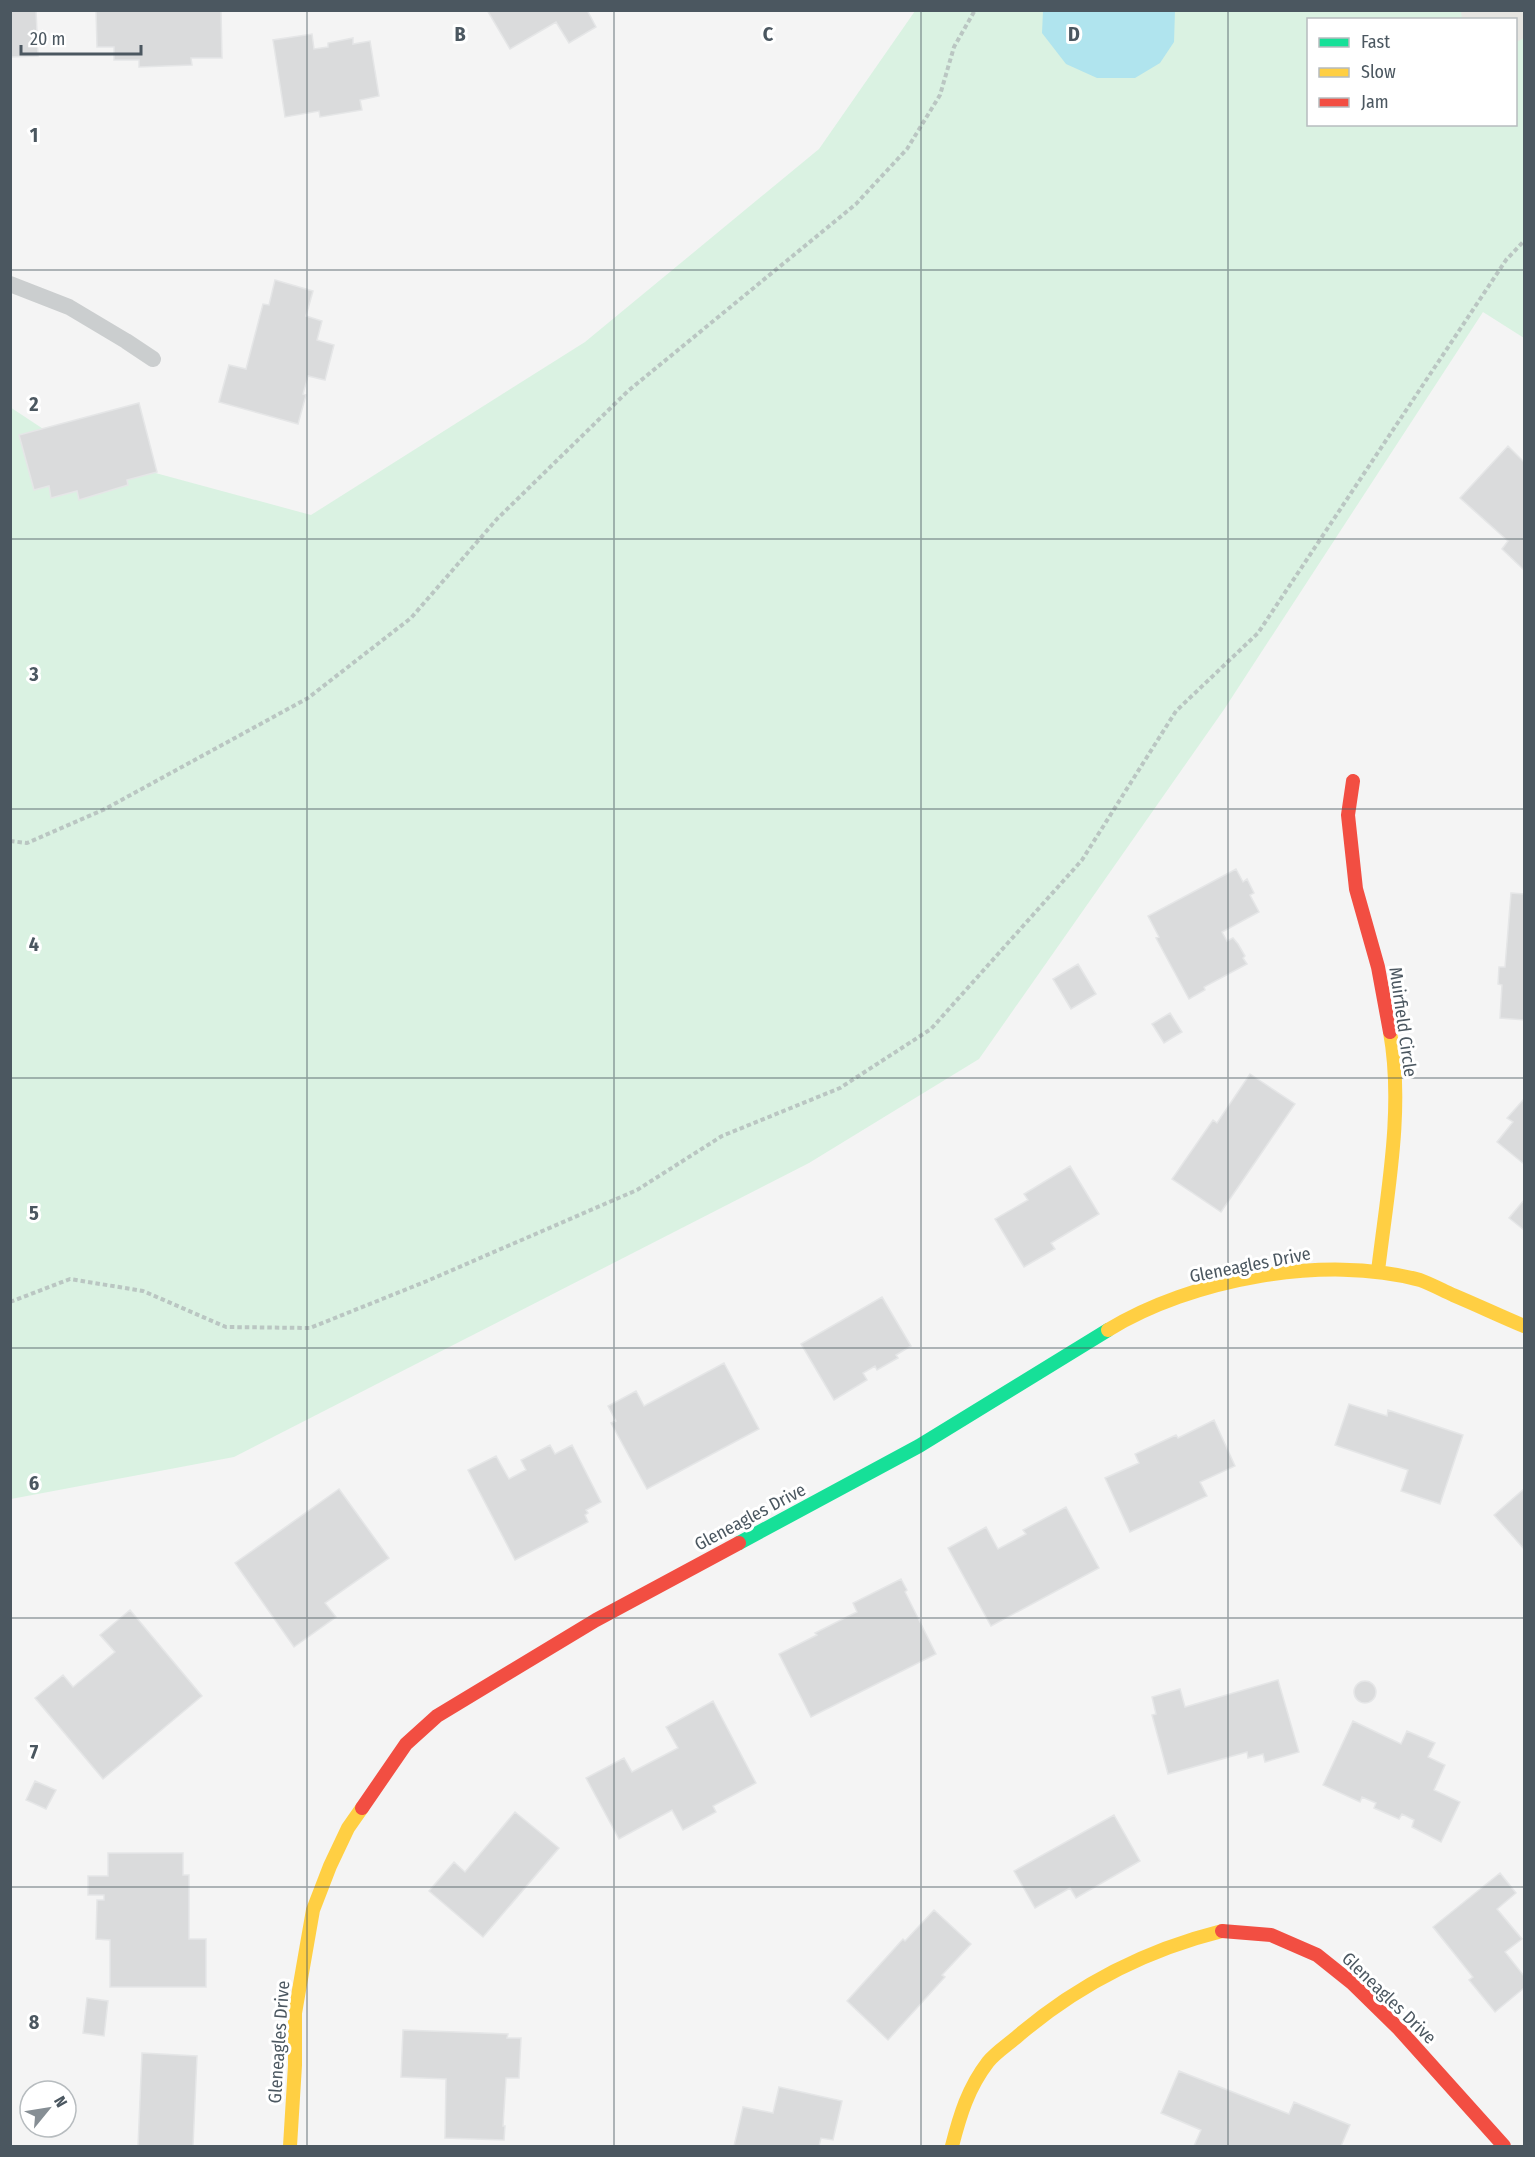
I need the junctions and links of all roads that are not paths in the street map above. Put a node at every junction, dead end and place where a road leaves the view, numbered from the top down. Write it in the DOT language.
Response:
graph roads {
  1 [pos="10,284"];
  2 [pos="153,359"];
  3 [pos="1353,781"];
  4 [pos="1378,1271"];
  5 [pos="1524,1326"];
  6 [pos="290,2146"];
  7 [pos="952,2146"];
  8 [pos="1504,2146"];
  1 -- 2 [label="lane"];
  3 -- 4 [label="street, Muirfield Circle"];
  4 -- 5 [label="street, Gleneagles Drive"];
  4 -- 6 [label="street, Gleneagles Drive"];
  7 -- 8 [label="street, Gleneagles Drive"];
}
